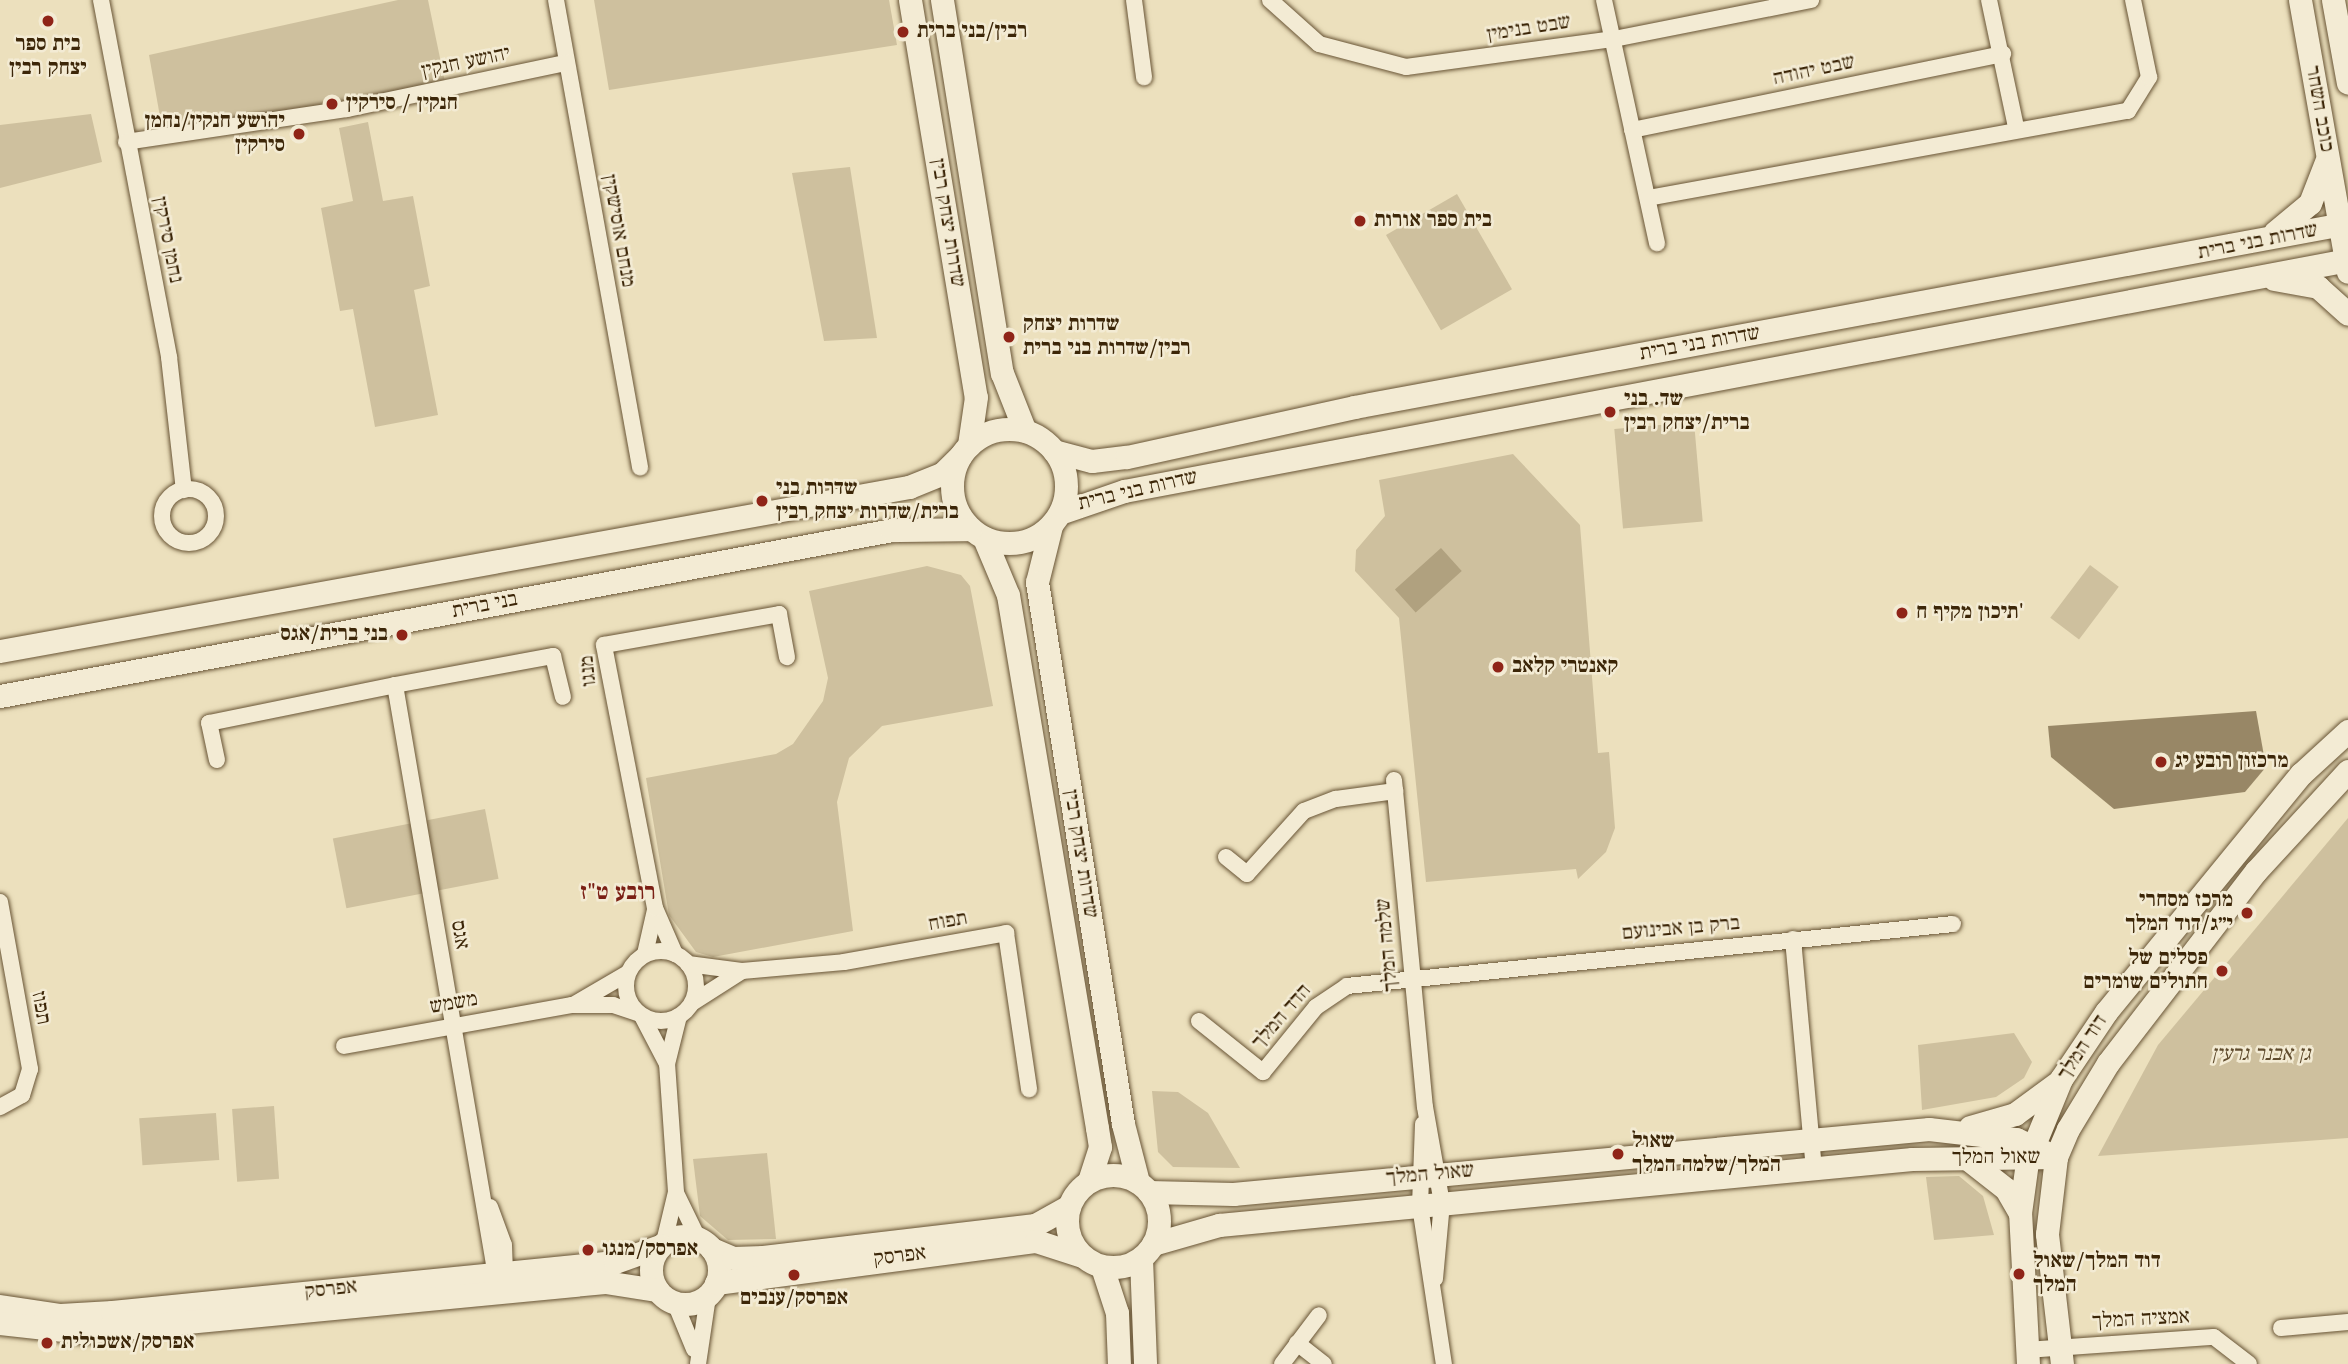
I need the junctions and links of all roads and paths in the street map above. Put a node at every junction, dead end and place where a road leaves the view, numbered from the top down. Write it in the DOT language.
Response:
graph roads {
  1 [pos="102,0"];
  2 [pos="556,0"];
  3 [pos="910,0"];
  4 [pos="942,0"];
  5 [pos="1152,0"];
  6 [pos="1270,0"];
  7 [pos="1604,0"];
  8 [pos="1811,0"];
  9 [pos="1989,0"];
  10 [pos="2133,0"];
  11 [pos="2300,0"];
  12 [pos="2333,0"];
  13 [pos="1135,3"];
  14 [pos="1614,39"];
  15 [pos="2003,54"];
  16 [pos="566,63"];
  17 [pos="1144,77"];
  18 [pos="2348,83"];
  19 [pos="2016,127"];
  20 [pos="1632,130"];
  21 [pos="125,142"];
  22 [pos="2328,155"];
  23 [pos="1648,198"];
  24 [pos="2344,224"];
  25 [pos="2259,241"];
  26 [pos="1657,243"];
  27 [pos="2348,264"];
  28 [pos="2249,277"];
  29 [pos="2348,314"];
  30 [pos="1026,431"];
  31 [pos="964,450"];
  32 [pos="1054,451"];
  33 [pos="640,468"];
  34 [pos="184,489"];
  35 [pos="1056,519"];
  36 [pos="977,533"];
  37 [pos="0,651"];
  38 [pos="787,657"];
  39 [pos="395,685"];
  40 [pos="0,696"];
  41 [pos="563,697"];
  42 [pos="2348,731"];
  43 [pos="217,761"];
  44 [pos="2348,771"];
  45 [pos="1226,858"];
  46 [pos="0,902"];
  47 [pos="655,908"];
  48 [pos="1953,924"];
  49 [pos="1793,940"];
  50 [pos="646,954"];
  51 [pos="682,959"];
  52 [pos="742,971"];
  53 [pos="628,973"];
  54 [pos="1413,976"];
  55 [pos="692,1003"];
  56 [pos="572,1005"];
  57 [pos="640,1014"];
  58 [pos="679,1016"];
  59 [pos="1199,1021"];
  60 [pos="454,1026"];
  61 [pos="344,1046"];
  62 [pos="667,1064"];
  63 [pos="2061,1079"];
  64 [pos="1029,1089"];
  65 [pos="0,1107"];
  66 [pos="1964,1129"];
  67 [pos="1812,1139"];
  68 [pos="2030,1153"];
  69 [pos="2056,1157"];
  70 [pos="1966,1158"];
  71 [pos="1814,1168"];
  72 [pos="1429,1175"];
  73 [pos="1089,1181"];
  74 [pos="1143,1187"];
  75 [pos="676,1192"];
  76 [pos="1431,1205"];
  77 [pos="1069,1206"];
  78 [pos="2020,1213"];
  79 [pos="662,1244"];
  80 [pos="705,1244"];
  81 [pos="1147,1251"];
  82 [pos="1092,1261"];
  83 [pos="501,1280"];
  84 [pos="712,1289"];
  85 [pos="666,1296"];
  86 [pos="0,1306"];
  87 [pos="1320,1315"];
  88 [pos="2348,1322"];
  89 [pos="0,1323"];
  90 [pos="2281,1328"];
  91 [pos="1297,1343"];
  92 [pos="2062,1355"];
  93 [pos="2027,1357"];
  94 [pos="697,1364"];
  95 [pos="1119,1364"];
  96 [pos="1144,1364"];
  97 [pos="1282,1364"];
  98 [pos="1324,1364"];
  99 [pos="1444,1364"];
  100 [pos="2249,1364"];
  1 -- 21 [label="street, נחמן סירקין"];
  2 -- 16 [label="street, מנחם אוסישקין"];
  3 -- 31 [label="main road, שדרות יצחק רבין"];
  4 -- 30 [label="main road, שדרות יצחק רבין"];
  5 -- 13 [label="street"];
  6 -- 14 [label="street, שבט בנימין"];
  7 -- 14 [label="street"];
  8 -- 14 [label="street, שבט בנימין"];
  9 -- 15 [label="street"];
  10 -- 19 [label="street"];
  11 -- 22 [label="main road, כוכב השחר"];
  12 -- 18 [label="main road, כוכב השחר"];
  13 -- 17 [label="street"];
  14 -- 20 [label="street"];
  15 -- 19 [label="street"];
  15 -- 20 [label="street, שבט יהודה"];
  16 -- 21 [label="street, יהושע חנקין"];
  16 -- 33 [label="street, מנחם אוסישקין"];
  19 -- 23 [label="street"];
  20 -- 23 [label="street"];
  21 -- 34 [label="street, נחמן סירקין"];
  22 -- 24 [label="main road, כוכב השחר"];
  22 -- 25 [label="main road"];
  23 -- 26 [label="street"];
  24 -- 25 [label="main road, שדרות בני ברית"];
  24 -- 27 [label="main road, כוכב השחר"];
  25 -- 32 [label="main road, שדרות בני ברית"];
  27 -- 28 [label="main road"];
  28 -- 29 [label="main road"];
  28 -- 35 [label="main road, שדרות בני ברית"];
  30 -- 31 [label="main road"];
  30 -- 32 [label="main road"];
  31 -- 36 [label="main road"];
  31 -- 37 [label="main road, בני ברית"];
  32 -- 35 [label="main road"];
  35 -- 36 [label="main road"];
  35 -- 74 [label="main road, שדרות יצחק רבין"];
  36 -- 40 [label="main road, בני ברית"];
  36 -- 73 [label="main road, שדרות יצחק רבין"];
  38 -- 47 [label="street, מנגו"];
  39 -- 41 [label="street"];
  39 -- 43 [label="street"];
  39 -- 60 [label="street, אגס"];
  42 -- 63 [label="main road, דוד המלך"];
  44 -- 69 [label="main road, דוד המלך"];
  45 -- 54 [label="street, שלמה המלך"];
  46 -- 65 [label="street, תפוז"];
  47 -- 50 [label="street, מנגו"];
  47 -- 51 [label="street, מנגו"];
  48 -- 49 [label="street, ברק בן אבינועם"];
  49 -- 54 [label="street, ברק בן אבינועם"];
  49 -- 67 [label="street"];
  50 -- 51 [label="street"];
  50 -- 53 [label="street"];
  51 -- 52 [label="street, תפוח"];
  51 -- 55 [label="street"];
  52 -- 55 [label="street, תפוח"];
  52 -- 64 [label="street, תפוח"];
  53 -- 56 [label="street, משמש"];
  53 -- 57 [label="street"];
  54 -- 59 [label="street, הדד המלך"];
  54 -- 72 [label="street, שלמה המלך"];
  55 -- 58 [label="street"];
  56 -- 57 [label="street, משמש"];
  56 -- 60 [label="street, משמש"];
  57 -- 58 [label="street"];
  57 -- 62 [label="street"];
  58 -- 62 [label="street"];
  60 -- 61 [label="street, משמש"];
  60 -- 83 [label="street, אגס"];
  62 -- 75 [label="street"];
  63 -- 66 [label="main road"];
  63 -- 68 [label="main road, דוד המלך"];
  66 -- 67 [label="main road, שאול המלך"];
  66 -- 68 [label="main road, שאול המלך"];
  67 -- 71 [label="street"];
  67 -- 72 [label="main road, שאול המלך"];
  68 -- 69 [label="main road, שאול המלך"];
  68 -- 70 [label="main road, שאול המלך"];
  68 -- 78 [label="main road, דוד המלך"];
  69 -- 92 [label="main road, דוד המלך"];
  70 -- 71 [label="main road, שאול המלך"];
  70 -- 78 [label="main road"];
  71 -- 76 [label="main road, שאול המלך"];
  72 -- 74 [label="main road, שאול המלך"];
  72 -- 76 [label="street, שלמה המלך"];
  72 -- 76 [label="street, שלמה המלך"];
  73 -- 74 [label="main road"];
  73 -- 77 [label="main road"];
  74 -- 81 [label="main road"];
  75 -- 79 [label="street"];
  75 -- 80 [label="street"];
  76 -- 81 [label="main road, שאול המלך"];
  76 -- 99 [label="street, שלמה המלך"];
  77 -- 80 [label="main road, אפרסק"];
  77 -- 82 [label="main road"];
  78 -- 93 [label="main road, דוד המלך"];
  79 -- 80 [label="main road, אפרסק"];
  79 -- 83 [label="main road, אפרסק"];
  79 -- 85 [label="main road"];
  80 -- 84 [label="main road"];
  81 -- 82 [label="main road"];
  81 -- 96 [label="main road"];
  82 -- 84 [label="main road, אפרסק"];
  82 -- 95 [label="main road"];
  83 -- 85 [label="main road, אפרסק"];
  83 -- 86 [label="main road, אפרסק"];
  83 -- 89 [label="main road, אפרסק"];
  84 -- 85 [label="main road, אפרסק"];
  84 -- 94 [label="street"];
  85 -- 94 [label="street"];
  87 -- 91 [label="street"];
  88 -- 90 [label="street"];
  91 -- 97 [label="street"];
  91 -- 98 [label="street"];
  92 -- 93 [label="street, אמציה המלך"];
  92 -- 100 [label="street, אמציה המלך"];
}
